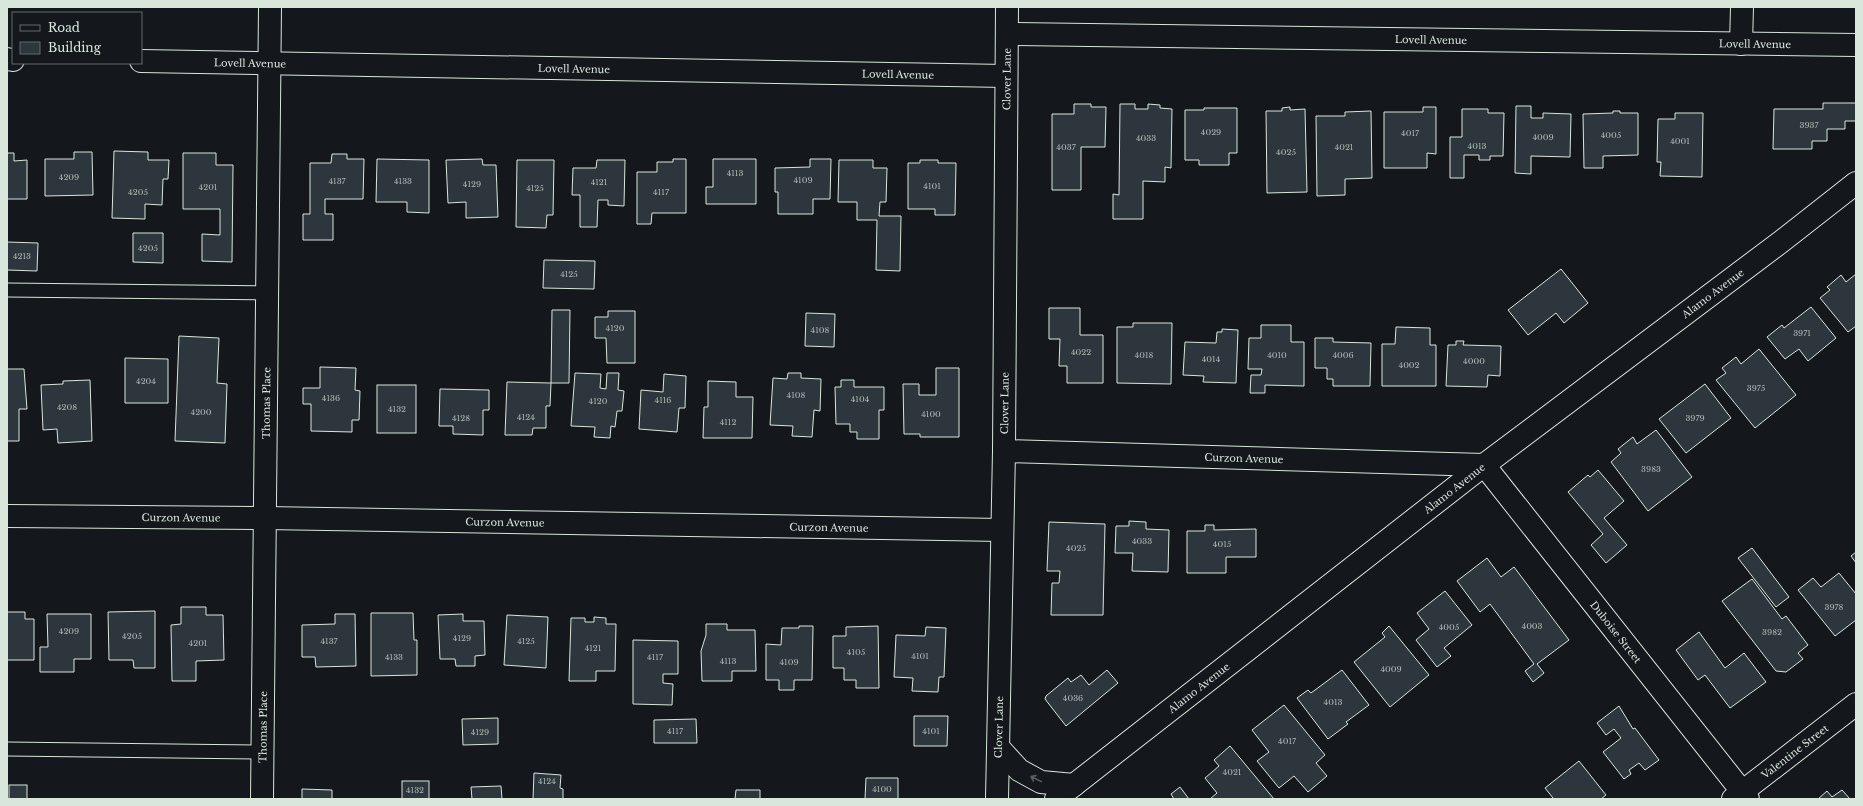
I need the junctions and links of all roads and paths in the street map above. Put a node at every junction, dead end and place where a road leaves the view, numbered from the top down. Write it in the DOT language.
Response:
graph roads {
  1 [pos="270,7"];
  2 [pos="1007,7"];
  3 [pos="1742,7"];
  4 [pos="1007,34"];
  5 [pos="1741,44"];
  6 [pos="1856,45"];
  7 [pos="142,61"];
  8 [pos="270,62"];
  9 [pos="1006,76"];
  10 [pos="1856,183"];
  11 [pos="7,290"];
  12 [pos="267,293"];
  13 [pos="1004,451"];
  14 [pos="1484,465"];
  15 [pos="7,516"];
  16 [pos="265,518"];
  17 [pos="1002,530"];
  18 [pos="1856,704"];
  19 [pos="999,748"];
  20 [pos="7,749"];
  21 [pos="263,752"];
  22 [pos="1074,785"];
  23 [pos="1741,797"];
  24 [pos="262,799"];
  25 [pos="997,799"];
  26 [pos="1056,799"];
  1 -- 8 [label="street, Thomas Place"];
  2 -- 4 [label="street, Clover Lane"];
  3 -- 5 [label="street"];
  4 -- 5 [label="street, Lovell Avenue"];
  4 -- 9 [label="street, Clover Lane"];
  5 -- 6 [label="street, Lovell Avenue"];
  7 -- 8 [label="street, Lovell Avenue"];
  8 -- 9 [label="street, Lovell Avenue"];
  8 -- 12 [label="street, Thomas Place"];
  9 -- 13 [label="street, Clover Lane"];
  10 -- 14 [label="street, Alamo Avenue"];
  11 -- 12 [label="lane"];
  12 -- 16 [label="street, Thomas Place"];
  13 -- 14 [label="street, Curzon Avenue"];
  13 -- 17 [label="street, Clover Lane"];
  14 -- 22 [label="street, Alamo Avenue"];
  14 -- 23 [label="street, Duboise Street"];
  15 -- 16 [label="street, Curzon Avenue"];
  16 -- 17 [label="street, Curzon Avenue"];
  16 -- 21 [label="street, Thomas Place"];
  17 -- 19 [label="street, Clover Lane"];
  18 -- 23 [label="street, Valentine Street"];
  22 -- 19 [label="street, one-way"];
  19 -- 25 [label="street, Clover Lane"];
  20 -- 21 [label="lane"];
  21 -- 24 [label="street, Thomas Place"];
  22 -- 26 [label="street, Alamo Avenue"];
}
